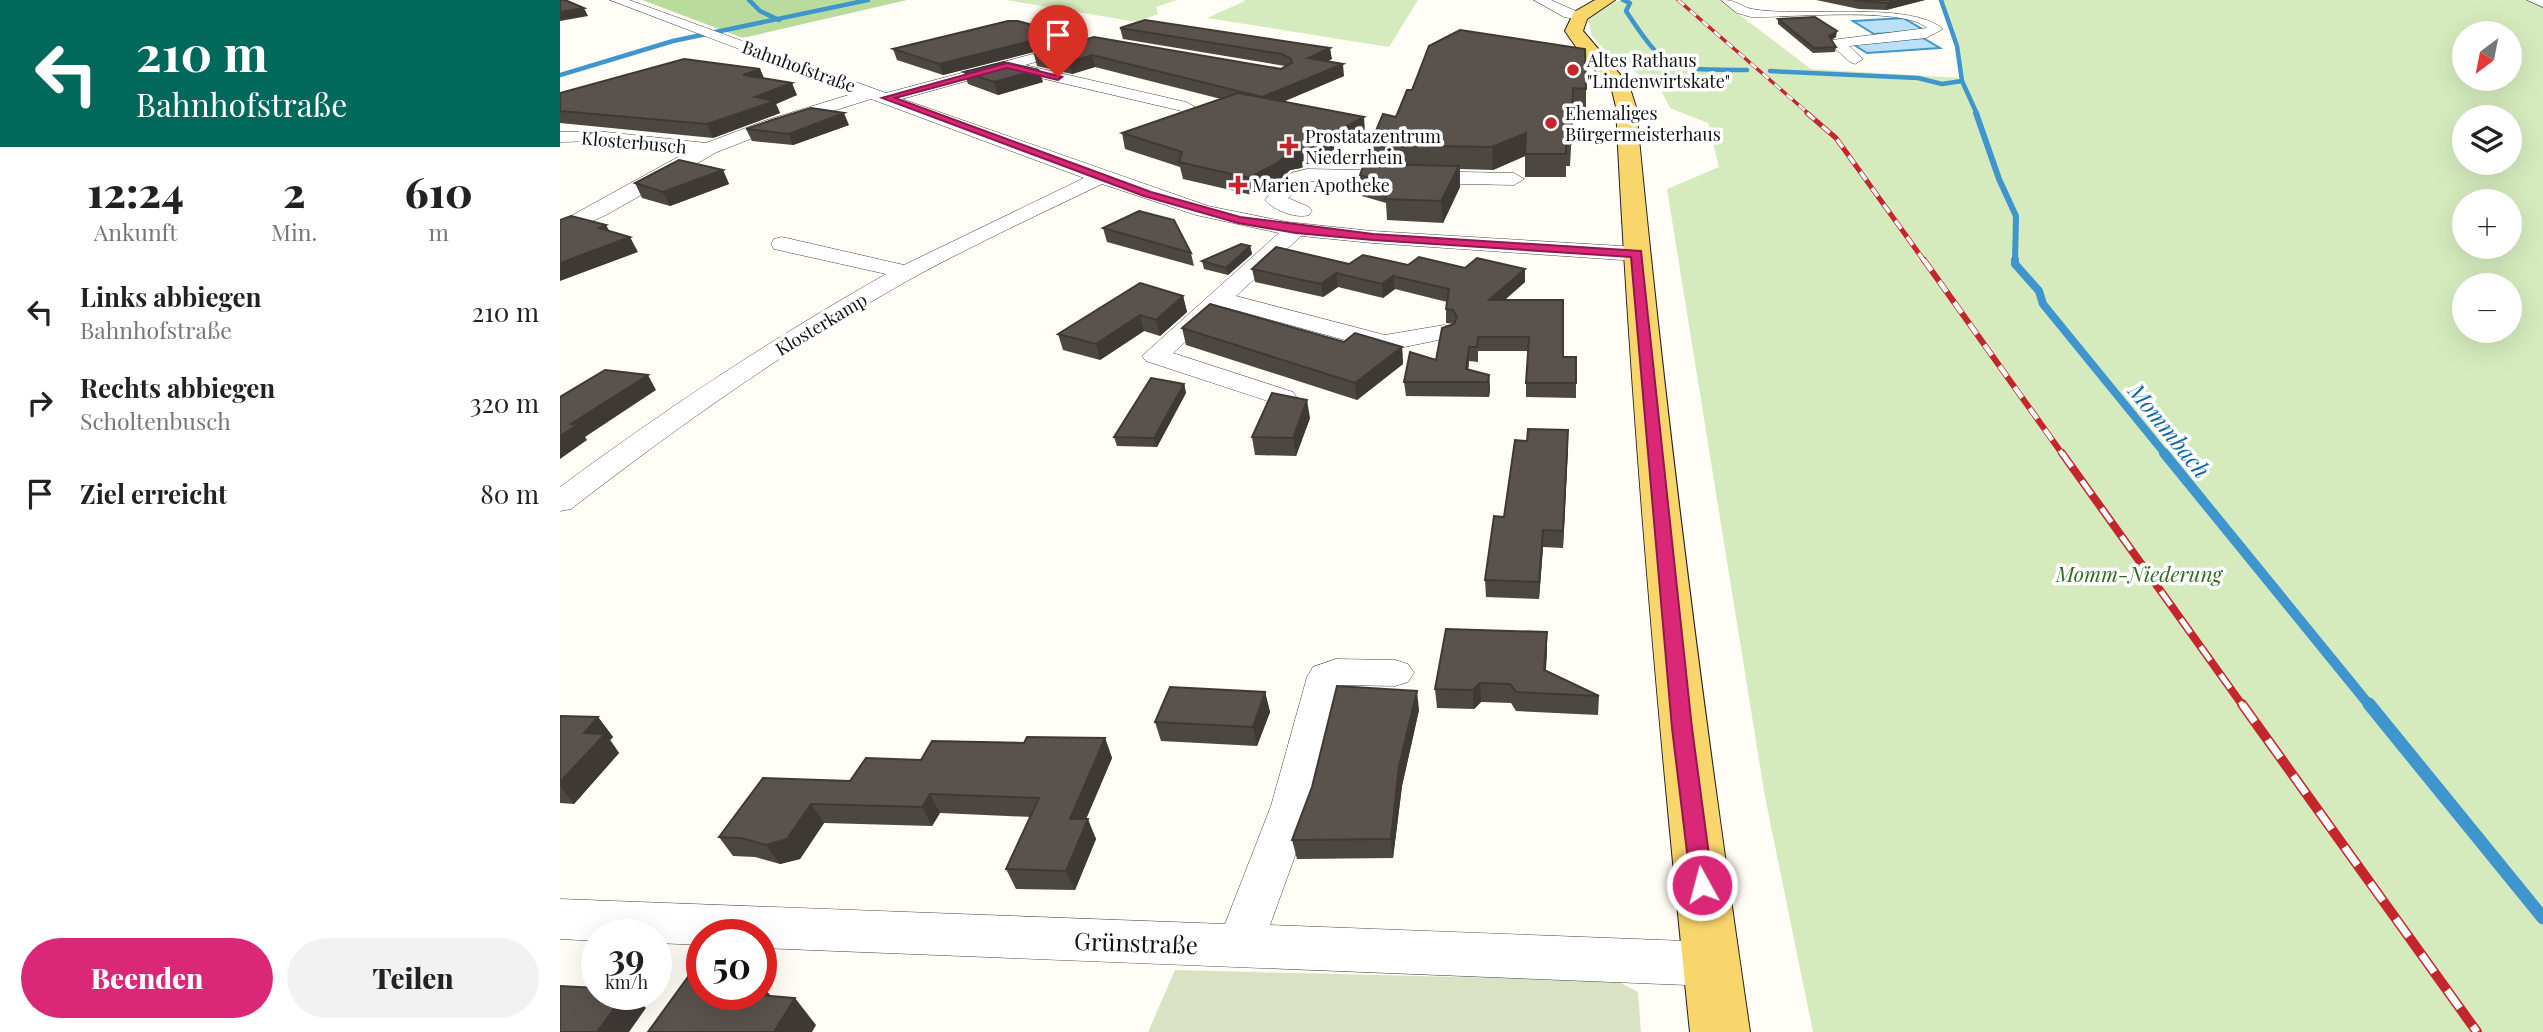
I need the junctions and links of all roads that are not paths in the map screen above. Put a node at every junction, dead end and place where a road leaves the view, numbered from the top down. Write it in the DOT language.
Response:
graph roads {
  1 [pos="617,0"];
  2 [pos="1541,0"];
  3 [pos="1607,0"];
  4 [pos="1728,0"];
  5 [pos="2534,0"];
  6 [pos="1891,2"];
  7 [pos="2543,3"];
  8 [pos="1580,16"];
  9 [pos="1087,44"];
  10 [pos="1855,59"];
  11 [pos="1007,66"];
  12 [pos="879,95"];
  13 [pos="1186,107"];
  14 [pos="560,137"];
  15 [pos="709,149"];
  16 [pos="1101,177"];
  17 [pos="1514,179"];
  18 [pos="1299,220"];
  19 [pos="560,230"];
  20 [pos="782,244"];
  21 [pos="1637,254"];
  22 [pos="906,272"];
  23 [pos="1218,299"];
  24 [pos="1444,332"];
  25 [pos="1283,398"];
  26 [pos="560,502"];
  27 [pos="1395,673"];
  28 [pos="560,919"];
  29 [pos="1240,945"];
  30 [pos="1712,964"];
  31 [pos="1720,1032"];
  1 -- 12 [label="street, Bahnhofstraße"];
  2 -- 8 [label="street"];
  3 -- 8 [label="main road"];
  4 -- 6 [label="street"];
  5 -- 7 [label="street"];
  6 -- 10 [label="street"];
  8 -- 21 [label="main road"];
  9 -- 11 [label="street"];
  11 -- 12 [label="street"];
  11 -- 13 [label="street"];
  12 -- 15 [label="street"];
  12 -- 16 [label="street, Bahnhofstraße"];
  14 -- 15 [label="street, Klosterbusch"];
  15 -- 19 [label="street"];
  16 -- 18 [label="street, Bahnhofstraße"];
  16 -- 22 [label="street, Klosterkamp"];
  17 -- 18 [label="street"];
  18 -- 21 [label="street, Bahnhofstraße"];
  18 -- 23 [label="street"];
  20 -- 22 [label="street"];
  21 -- 30 [label="main road"];
  22 -- 26 [label="street, Klosterkamp"];
  23 -- 24 [label="street"];
  23 -- 25 [label="street"];
  27 -- 29 [label="street"];
  28 -- 29 [label="street, Grünstraße"];
  29 -- 30 [label="street, Grünstraße"];
  30 -- 31 [label="main road"];
}
